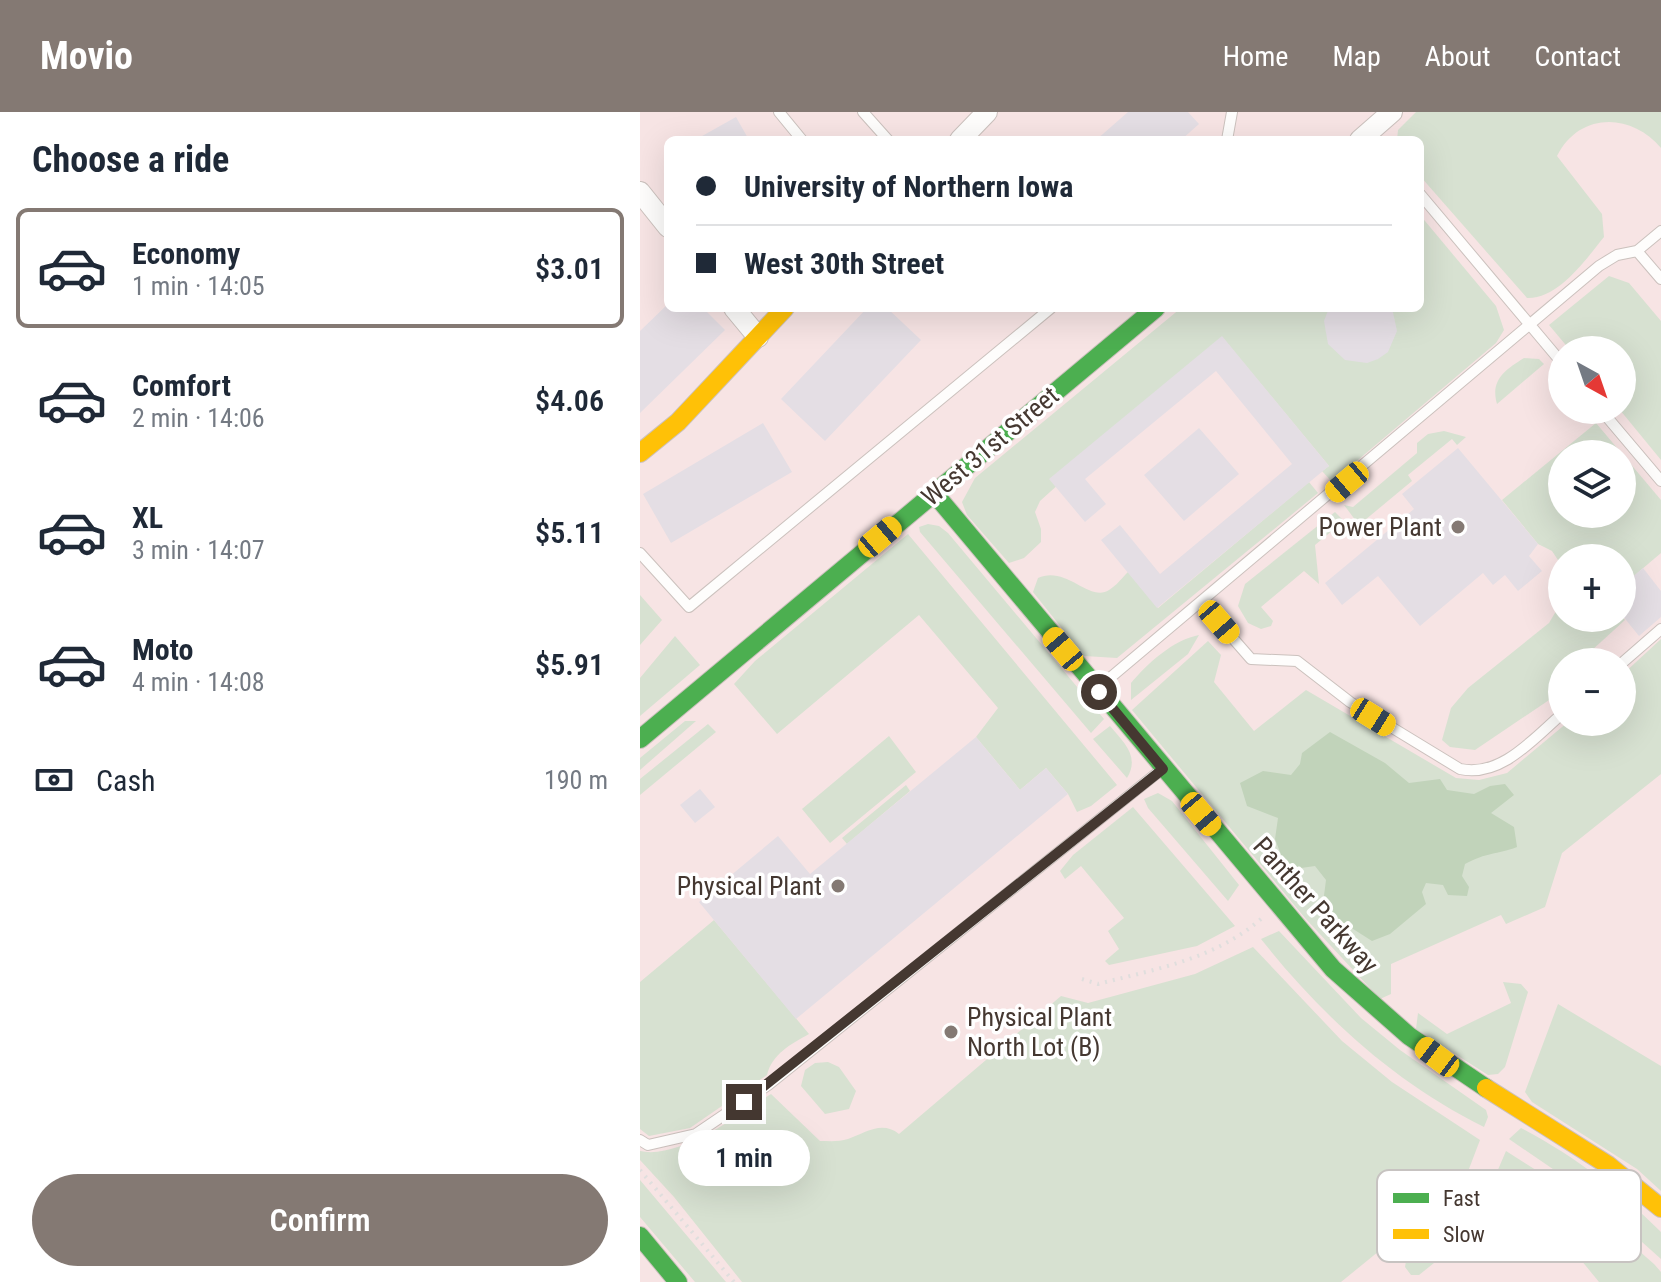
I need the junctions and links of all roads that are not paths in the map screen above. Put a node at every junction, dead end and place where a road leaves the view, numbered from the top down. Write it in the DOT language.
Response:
graph roads {
  1 [pos="779,112"];
  2 [pos="863,112"];
  3 [pos="987,112"];
  4 [pos="1232,112"];
  5 [pos="1392,112"];
  6 [pos="799,136"];
  7 [pos="884,136"];
  8 [pos="964,136"];
  9 [pos="1228,136"];
  10 [pos="1369,136"];
  11 [pos="640,192"];
  12 [pos="1424,199"];
  13 [pos="664,222"];
  14 [pos="1661,231"];
  15 [pos="1637,251"];
  16 [pos="1661,279"];
  17 [pos="737,312"];
  18 [pos="781,312"];
  19 [pos="1046,312"];
  20 [pos="1151,312"];
  21 [pos="1531,327"];
  22 [pos="758,337"];
  23 [pos="1548,347"];
  24 [pos="1613,424"];
  25 [pos="640,453"];
  26 [pos="1661,481"];
  27 [pos="934,493"];
  28 [pos="640,553"];
  29 [pos="1202,603"];
  30 [pos="1661,629"];
  31 [pos="1636,651"];
  32 [pos="1097,689"];
  33 [pos="1548,725"];
  34 [pos="640,739"];
  35 [pos="1163,769"];
  36 [pos="640,1140"];
  37 [pos="1615,1170"];
  38 [pos="1641,1191"];
  39 [pos="1661,1208"];
  40 [pos="640,1236"];
  41 [pos="678,1282"];
  1 -- 6 [label="lane"];
  2 -- 7 [label="lane"];
  3 -- 8 [label="street"];
  4 -- 9 [label="lane"];
  5 -- 10 [label="street"];
  11 -- 13 [label="street"];
  12 -- 21 [label="lane"];
  14 -- 15 [label="lane"];
  15 -- 16 [label="lane"];
  15 -- 21 [label="lane"];
  17 -- 22 [label="street"];
  18 -- 22 [label="street"];
  19 -- 28 [label="lane"];
  20 -- 27 [label="street, West 31st Street"];
  21 -- 23 [label="lane"];
  21 -- 29 [label="lane"];
  22 -- 25 [label="street"];
  24 -- 26 [label="lane"];
  27 -- 32 [label="street, Panther Parkway"];
  27 -- 34 [label="street, West 31st Street"];
  29 -- 32 [label="lane"];
  29 -- 33 [label="lane"];
  30 -- 31 [label="lane"];
  32 -- 35 [label="street, Panther Parkway"];
  35 -- 36 [label="lane"];
  35 -- 37 [label="street, Panther Parkway"];
  38 -- 39 [label="street, Panther Parkway"];
  40 -- 41 [label="street"];
}
